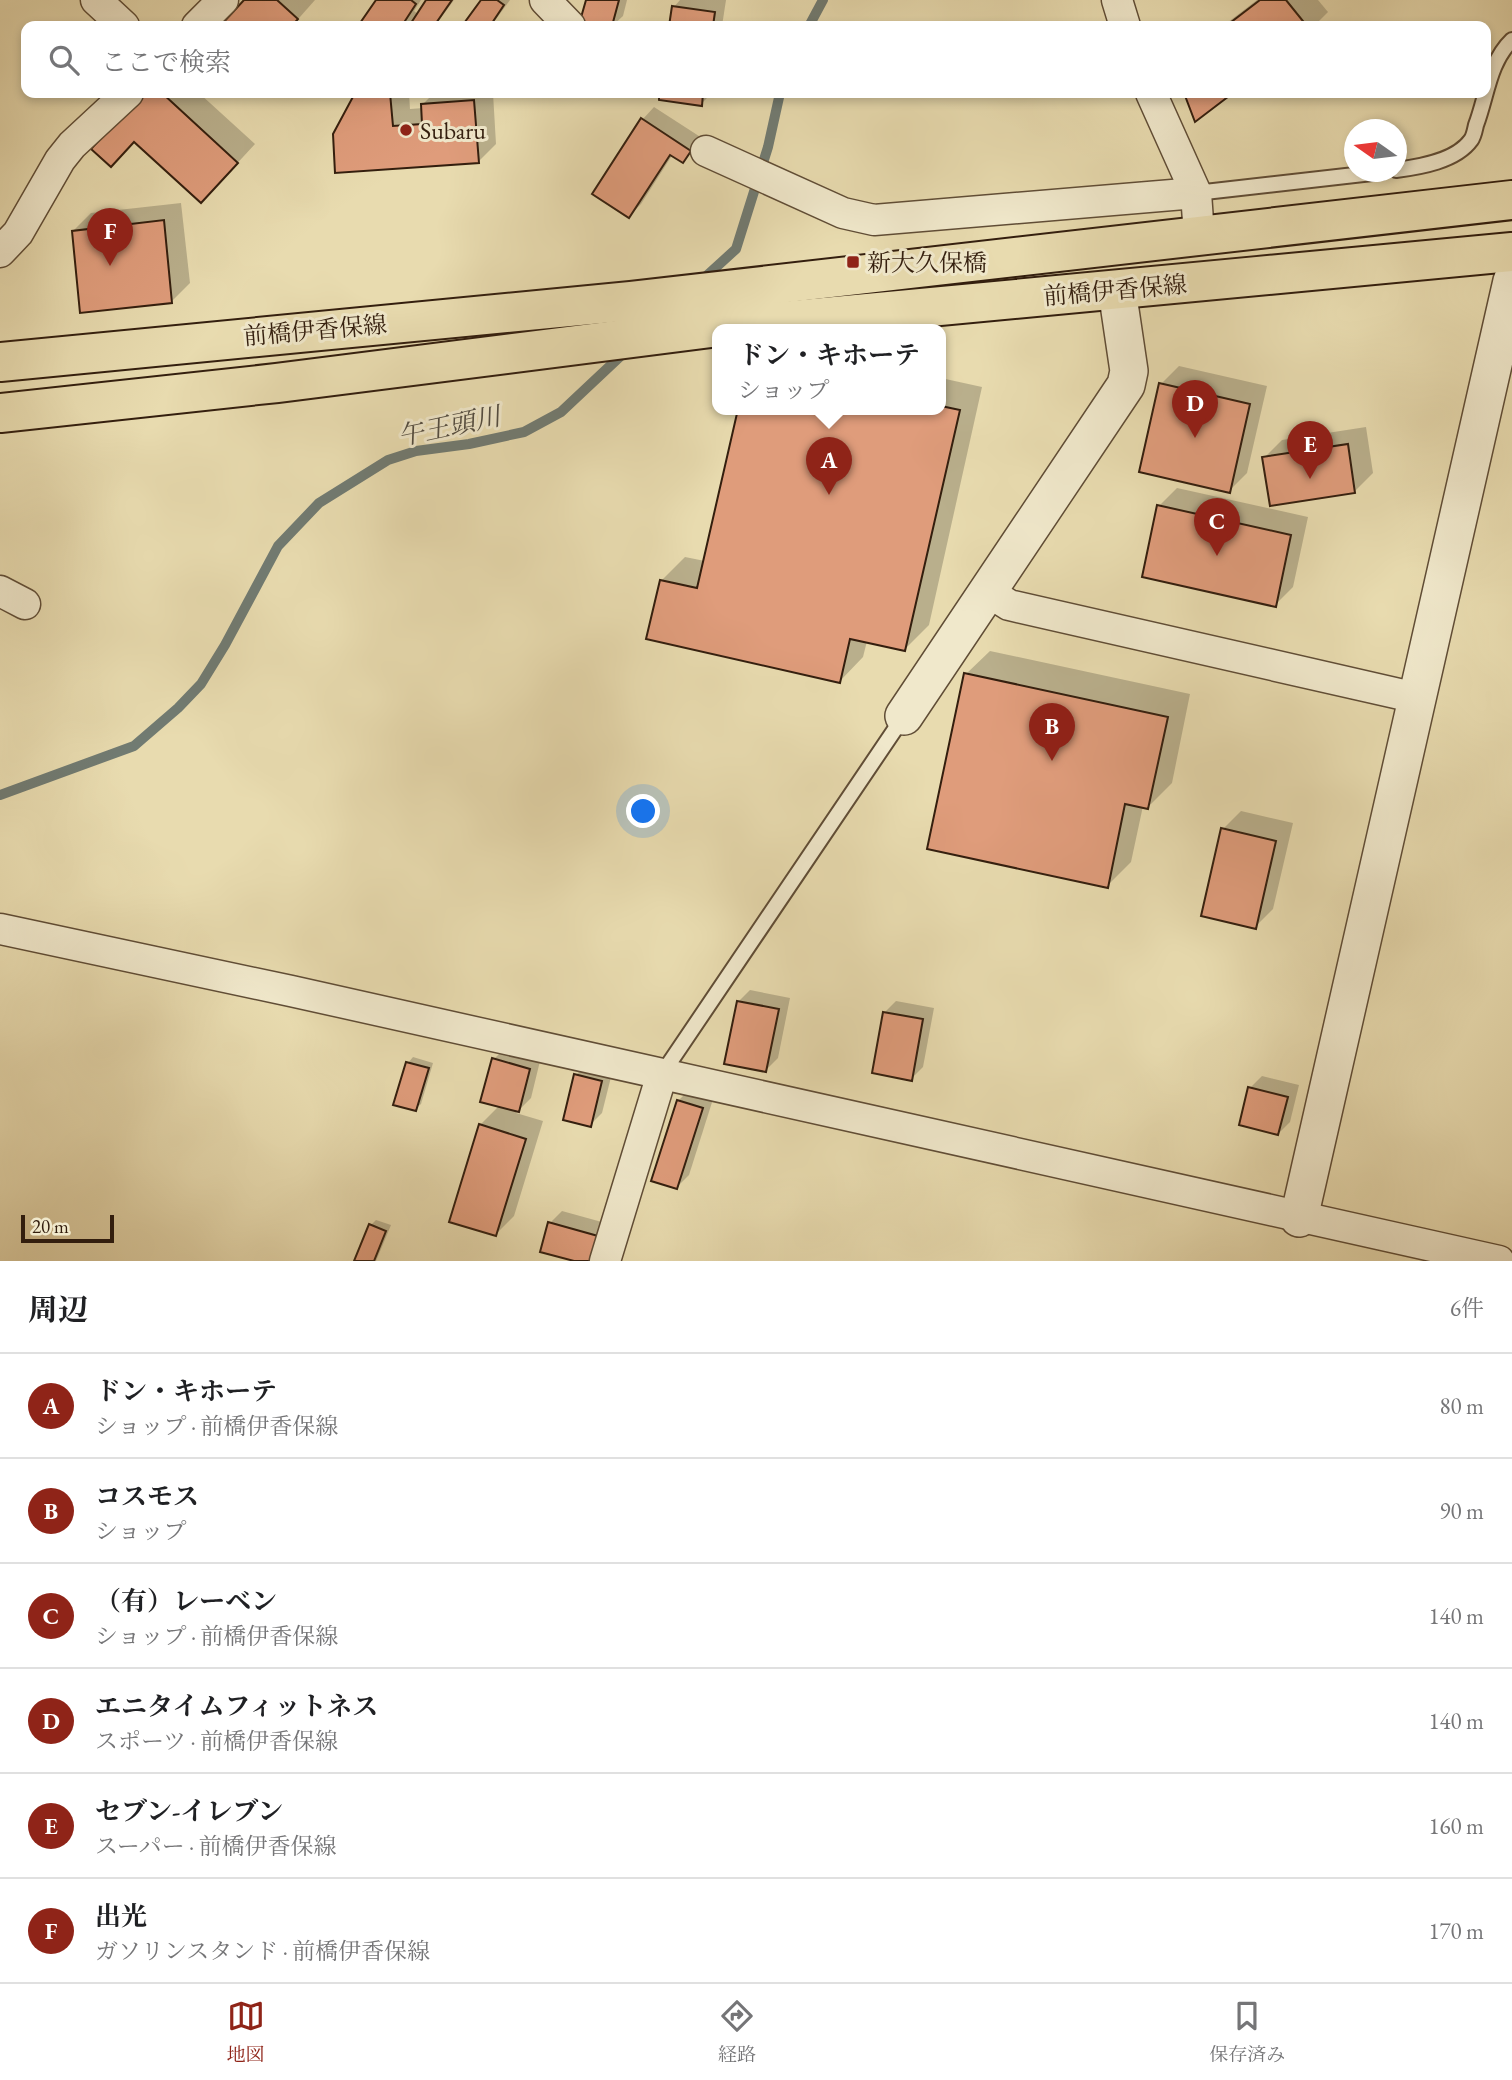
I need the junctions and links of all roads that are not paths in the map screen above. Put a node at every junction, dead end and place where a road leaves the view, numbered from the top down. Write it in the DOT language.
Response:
graph roads {
  1 [pos="96,0"];
  2 [pos="223,0"];
  3 [pos="545,0"];
  4 [pos="1117,0"];
  5 [pos="119,21"];
  6 [pos="202,21"];
  7 [pos="565,21"];
  8 [pos="1123,21"];
  9 [pos="1512,40"];
  10 [pos="1491,74"];
  11 [pos="123,98"];
  12 [pos="1153,98"];
  13 [pos="1483,98"];
  14 [pos="706,151"];
  15 [pos="1407,169"];
  16 [pos="1344,176"];
  17 [pos="1196,193"];
  18 [pos="1512,200"];
  19 [pos="1199,235"];
  20 [pos="0,252"];
  21 [pos="1512,252"];
  22 [pos="1512,281"];
  23 [pos="1117,290"];
  24 [pos="751,324"];
  25 [pos="712,328"];
  26 [pos="0,362"];
  27 [pos="1500,390"];
  28 [pos="0,413"];
  29 [pos="987,591"];
  30 [pos="1417,698"];
  31 [pos="904,716"];
  32 [pos="0,929"];
  33 [pos="662,1074"];
  34 [pos="1299,1217"];
  35 [pos="604,1261"];
  36 [pos="1499,1261"];
  1 -- 5 [label="street"];
  2 -- 6 [label="street"];
  3 -- 7 [label="street"];
  4 -- 8 [label="street"];
  9 -- 10 [label="lane"];
  11 -- 20 [label="street"];
  12 -- 17 [label="street"];
  13 -- 15 [label="lane"];
  14 -- 17 [label="street"];
  16 -- 17 [label="lane"];
  17 -- 19 [label="street"];
  18 -- 19 [label="main road, 前橋伊香保線"];
  19 -- 26 [label="main road, 前橋伊香保線"];
  21 -- 23 [label="main road, 前橋伊香保線"];
  22 -- 27 [label="street"];
  23 -- 24 [label="main road, 前橋伊香保線"];
  23 -- 29 [label="street"];
  25 -- 28 [label="main road, 前橋伊香保線"];
  27 -- 30 [label="street"];
  29 -- 30 [label="street"];
  29 -- 31 [label="street"];
  30 -- 34 [label="street"];
  31 -- 33 [label="lane"];
  32 -- 33 [label="street"];
  33 -- 34 [label="street"];
  33 -- 35 [label="street"];
  34 -- 36 [label="street"];
}
